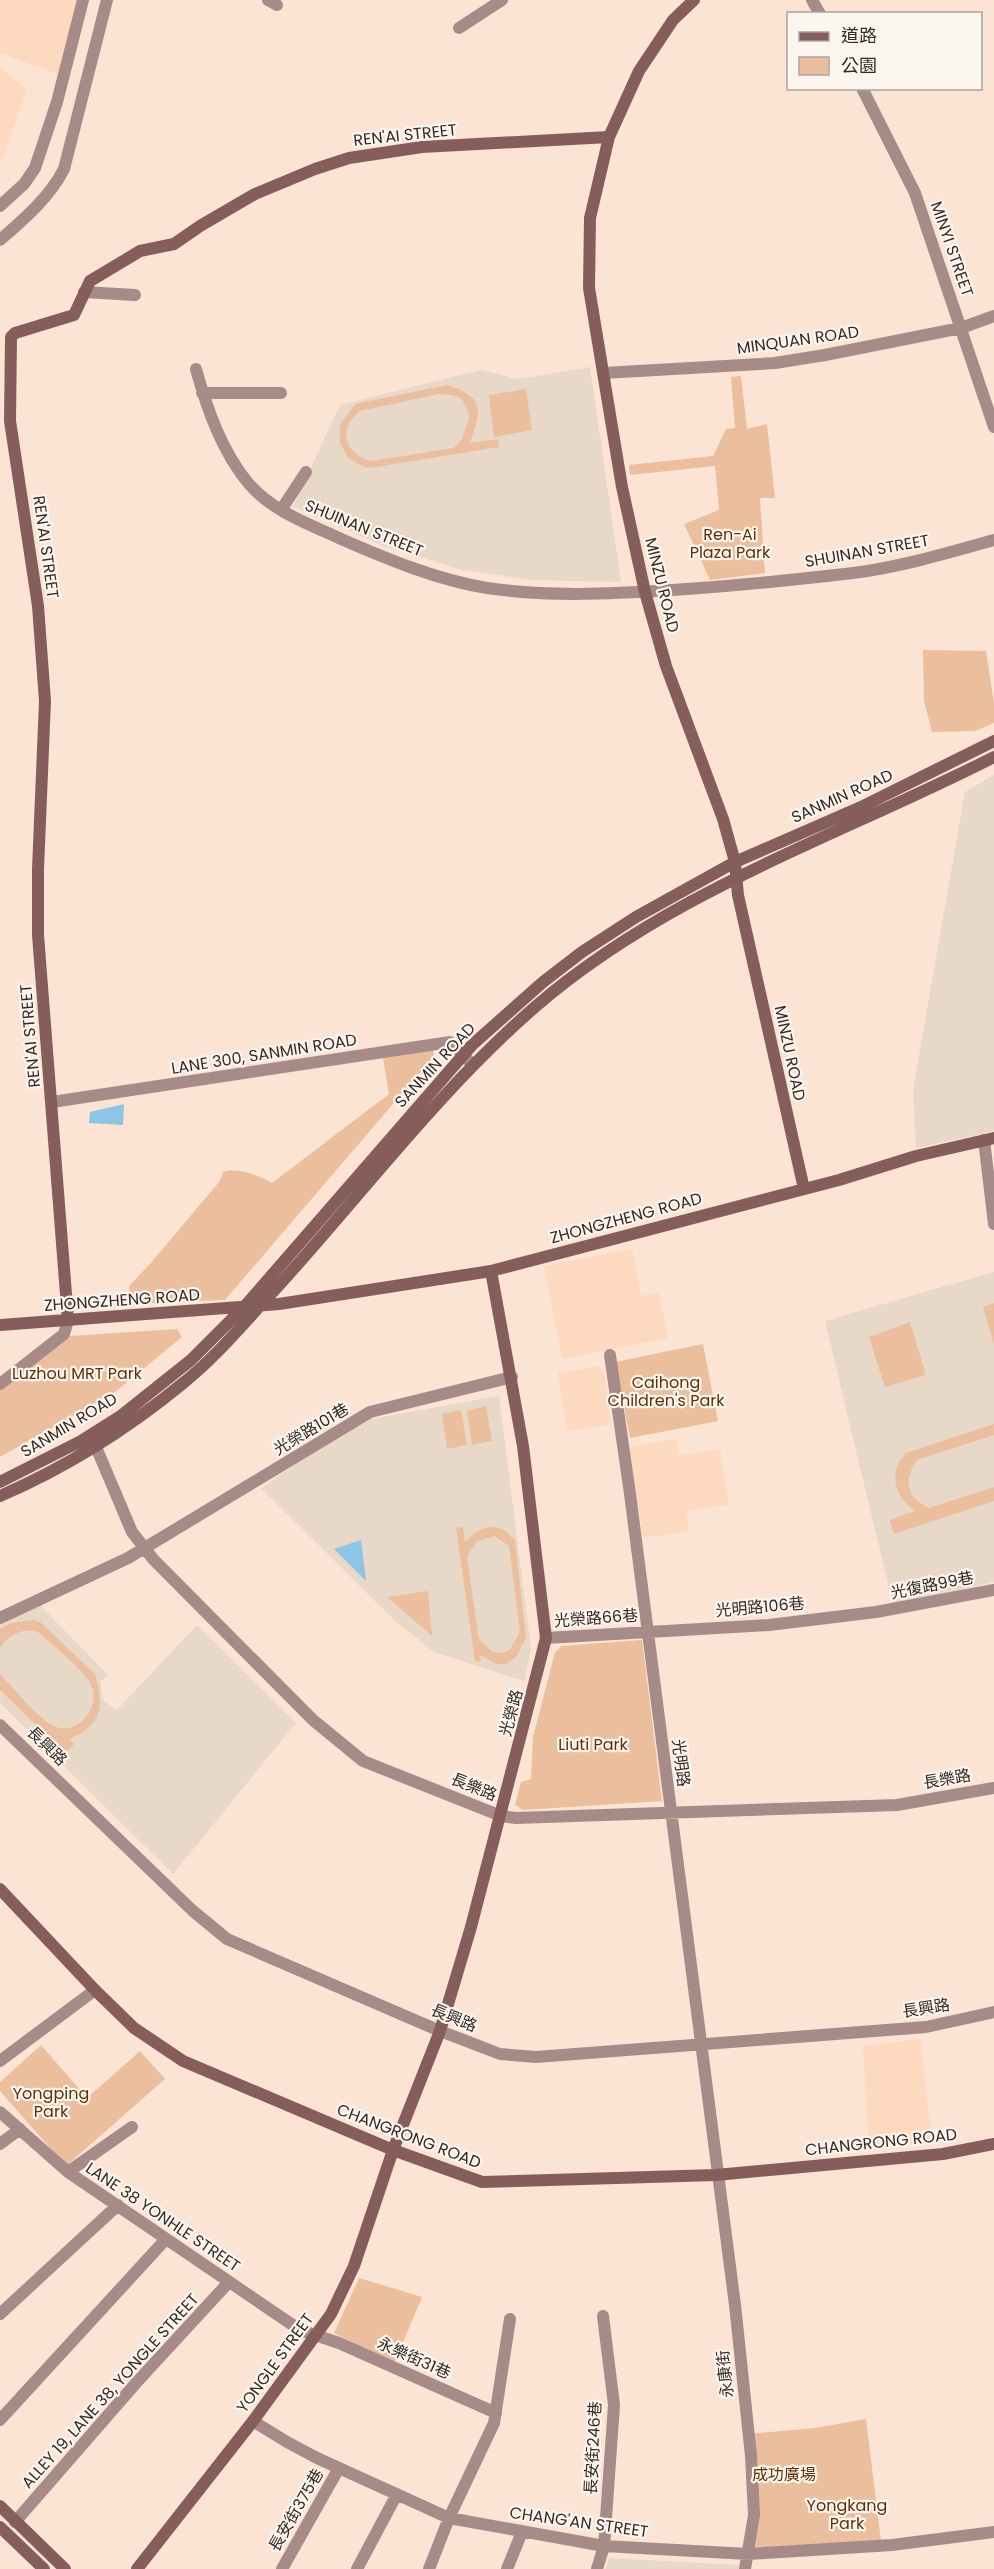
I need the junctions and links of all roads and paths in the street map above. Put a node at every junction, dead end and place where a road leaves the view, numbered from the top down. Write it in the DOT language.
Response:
graph roads {
  1 [pos="83,0"];
  2 [pos="107,0"];
  3 [pos="502,0"];
  4 [pos="694,0"];
  5 [pos="459,28"];
  6 [pos="863,90"];
  7 [pos="609,137"];
  8 [pos="0,206"];
  9 [pos="0,240"];
  10 [pos="84,292"];
  11 [pos="135,296"];
  12 [pos="994,316"];
  13 [pos="961,328"];
  14 [pos="196,369"];
  15 [pos="604,373"];
  16 [pos="5,381"];
  17 [pos="202,393"];
  18 [pos="281,393"];
  19 [pos="994,427"];
  20 [pos="306,472"];
  21 [pos="281,510"];
  22 [pos="994,540"];
  23 [pos="645,592"];
  24 [pos="994,741"];
  25 [pos="994,757"];
  26 [pos="735,862"];
  27 [pos="736,880"];
  28 [pos="462,1056"];
  29 [pos="472,1064"];
  30 [pos="52,1102"];
  31 [pos="989,1139"];
  32 [pos="804,1189"];
  33 [pos="994,1224"];
  34 [pos="491,1271"];
  35 [pos="245,1306"];
  36 [pos="260,1306"];
  37 [pos="68,1320"];
  38 [pos="0,1325"];
  39 [pos="610,1355"];
  40 [pos="512,1377"];
  41 [pos="0,1384"];
  42 [pos="96,1447"];
  43 [pos="0,1482"];
  44 [pos="0,1496"];
  45 [pos="144,1548"];
  46 [pos="994,1590"];
  47 [pos="876,1612"];
  48 [pos="0,1618"];
  49 [pos="647,1631"];
  50 [pos="546,1638"];
  51 [pos="0,1725"];
  52 [pos="994,1788"];
  53 [pos="670,1813"];
  54 [pos="501,1816"];
  55 [pos="0,1889"];
  56 [pos="94,1990"];
  57 [pos="994,2012"];
  58 [pos="440,2031"];
  59 [pos="699,2044"];
  60 [pos="0,2061"];
  61 [pos="0,2112"];
  62 [pos="132,2127"];
  63 [pos="20,2129"];
  64 [pos="0,2144"];
  65 [pos="994,2144"];
  66 [pos="393,2150"];
  67 [pos="68,2172"];
  68 [pos="716,2175"];
  69 [pos="118,2205"];
  70 [pos="166,2239"];
  71 [pos="229,2282"];
  72 [pos="0,2314"];
  73 [pos="603,2316"];
  74 [pos="510,2319"];
  75 [pos="316,2337"];
  76 [pos="496,2413"];
  77 [pos="0,2420"];
  78 [pos="253,2421"];
  79 [pos="339,2468"];
  80 [pos="397,2494"];
  81 [pos="0,2506"];
  82 [pos="449,2518"];
  83 [pos="15,2522"];
  84 [pos="0,2527"];
  85 [pos="522,2532"];
  86 [pos="994,2532"];
  87 [pos="604,2546"];
  88 [pos="748,2554"];
  89 [pos="44,2569"];
  90 [pos="65,2569"];
  91 [pos="137,2569"];
  92 [pos="282,2569"];
  93 [pos="357,2569"];
  94 [pos="429,2569"];
  95 [pos="507,2569"];
  96 [pos="597,2569"];
  97 [pos="745,2569"];
  1 -- 8 [label="street"];
  2 -- 9 [label="street"];
  3 -- 5 [label="street"];
  4 -- 7 [label="street, MINZU ROAD"];
  6 -- 13 [label="street, MINYI STREET"];
  7 -- 10 [label="street, REN'AI STREET"];
  7 -- 15 [label="street, MINZU ROAD"];
  10 -- 11 [label="street"];
  10 -- 16 [label="street, REN'AI STREET"];
  12 -- 13 [label="street, MINQUAN ROAD"];
  13 -- 15 [label="street, MINQUAN ROAD"];
  13 -- 19 [label="street, MINYI STREET"];
  14 -- 17 [label="street, SHUINAN STREET"];
  15 -- 23 [label="street, MINZU ROAD"];
  16 -- 30 [label="street, REN'AI STREET"];
  17 -- 18 [label="street"];
  17 -- 21 [label="street, SHUINAN STREET"];
  20 -- 21 [label="street"];
  21 -- 23 [label="street, SHUINAN STREET"];
  22 -- 23 [label="street, SHUINAN STREET"];
  23 -- 26 [label="street, MINZU ROAD"];
  24 -- 26 [label="street, SANMIN ROAD"];
  25 -- 27 [label="street, SANMIN ROAD"];
  26 -- 27 [label="street, MINZU ROAD"];
  26 -- 28 [label="street, SANMIN ROAD"];
  27 -- 29 [label="street, SANMIN ROAD"];
  27 -- 32 [label="street, MINZU ROAD"];
  28 -- 29 [label="street, LANE 300, SANMIN ROAD"];
  28 -- 30 [label="street, LANE 300, SANMIN ROAD"];
  28 -- 35 [label="street, SANMIN ROAD"];
  29 -- 36 [label="street, SANMIN ROAD"];
  30 -- 37 [label="street, REN'AI STREET"];
  31 -- 32 [label="street, ZHONGZHENG ROAD"];
  31 -- 33 [label="street"];
  32 -- 34 [label="street, ZHONGZHENG ROAD"];
  34 -- 36 [label="street, ZHONGZHENG ROAD"];
  34 -- 40 [label="street, 光榮路"];
  35 -- 36 [label="street, ZHONGZHENG ROAD"];
  35 -- 37 [label="street, ZHONGZHENG ROAD"];
  35 -- 43 [label="street, SANMIN ROAD"];
  36 -- 42 [label="street, SANMIN ROAD"];
  37 -- 38 [label="street, ZHONGZHENG ROAD"];
  37 -- 41 [label="street"];
  39 -- 49 [label="street, 光明路"];
  40 -- 45 [label="street, 光榮路101巷"];
  40 -- 50 [label="street, 光榮路"];
  42 -- 44 [label="street, SANMIN ROAD"];
  42 -- 45 [label="street, 長樂路"];
  45 -- 48 [label="street, 光榮路101巷"];
  45 -- 54 [label="street, 長樂路"];
  46 -- 47 [label="street, 光復路99巷"];
  47 -- 49 [label="street, 光明路106巷"];
  49 -- 50 [label="street, 光榮路66巷"];
  49 -- 53 [label="street, 光明路"];
  50 -- 54 [label="street, 光榮路"];
  51 -- 58 [label="street, 長興路"];
  52 -- 53 [label="street, 長樂路"];
  53 -- 54 [label="street, 長樂路"];
  53 -- 59 [label="street, 光明路"];
  54 -- 58 [label="street, 光榮路"];
  55 -- 56 [label="street, CHANGRONG ROAD"];
  56 -- 60 [label="street"];
  56 -- 66 [label="street, CHANGRONG ROAD"];
  57 -- 59 [label="street, 長興路"];
  58 -- 59 [label="street, 長興路"];
  58 -- 66 [label="street, 光榮路"];
  59 -- 68 [label="street, 光明路"];
  61 -- 63 [label="street, LANE 38 YONHLE STREET"];
  62 -- 67 [label="street"];
  63 -- 64 [label="street"];
  63 -- 67 [label="street, LANE 38 YONHLE STREET"];
  65 -- 68 [label="street, CHANGRONG ROAD"];
  66 -- 68 [label="street, CHANGRONG ROAD"];
  66 -- 75 [label="street, YONGLE STREET"];
  67 -- 69 [label="street, LANE 38 YONHLE STREET"];
  68 -- 88 [label="street, 永康街"];
  69 -- 70 [label="street, LANE 38 YONHLE STREET"];
  69 -- 72 [label="street"];
  70 -- 71 [label="street, LANE 38 YONHLE STREET"];
  70 -- 77 [label="street"];
  71 -- 75 [label="street, LANE 38 YONHLE STREET"];
  71 -- 83 [label="street, ALLEY 19, LANE 38, YONGLE STREET"];
  73 -- 87 [label="street, 長安街246巷"];
  74 -- 76 [label="street"];
  75 -- 76 [label="street, 永樂街31巷"];
  75 -- 78 [label="street, YONGLE STREET"];
  76 -- 82 [label="street"];
  78 -- 79 [label="street, CHANG'AN STREET"];
  78 -- 91 [label="street, YONGLE STREET"];
  79 -- 80 [label="street, CHANG'AN STREET"];
  79 -- 92 [label="street, 長安街375巷"];
  80 -- 82 [label="street, CHANG'AN STREET"];
  80 -- 93 [label="street"];
  81 -- 83 [label="street"];
  82 -- 85 [label="street, CHANG'AN STREET"];
  82 -- 94 [label="street"];
  83 -- 90 [label="street"];
  84 -- 89 [label="street"];
  85 -- 87 [label="street, CHANG'AN STREET"];
  85 -- 95 [label="street"];
  86 -- 88 [label="street, CHANG'AN STREET"];
  87 -- 88 [label="street, CHANG'AN STREET"];
  87 -- 96 [label="street, 長安街246巷"];
  88 -- 97 [label="street, 永康街"];
}
